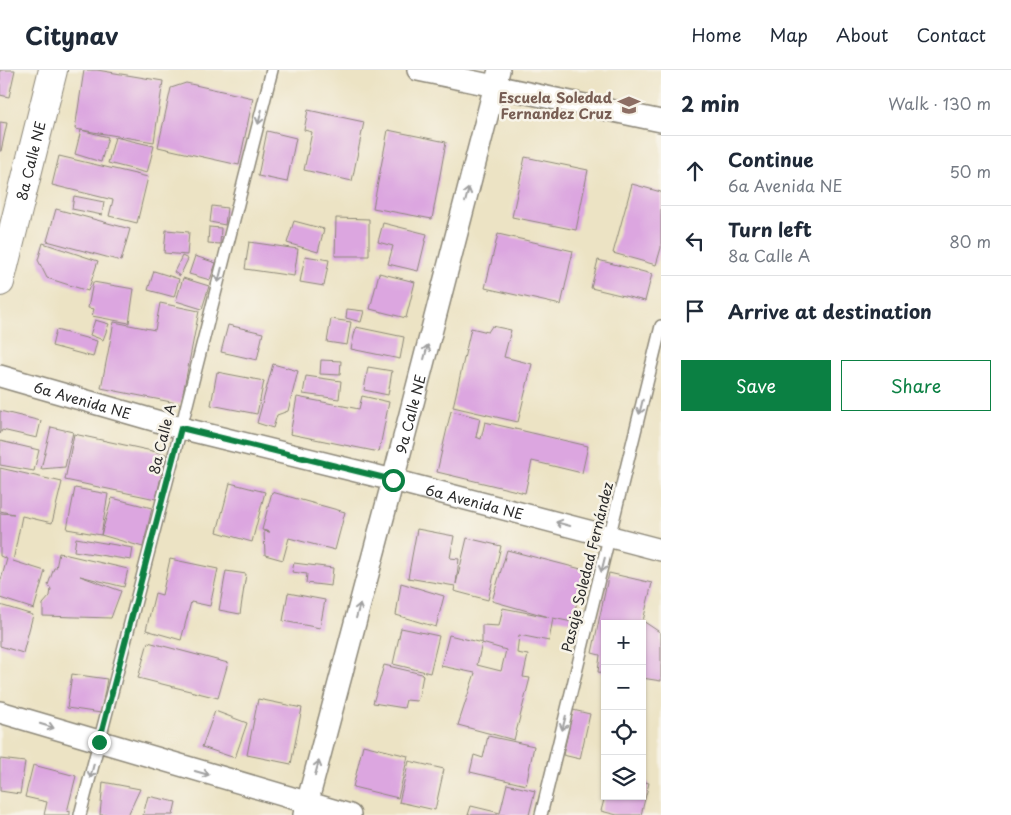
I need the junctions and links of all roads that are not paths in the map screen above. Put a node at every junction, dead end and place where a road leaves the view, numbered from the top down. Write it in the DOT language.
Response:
graph roads {
  1 [pos="53,70"];
  2 [pos="272,70"];
  3 [pos="418,70"];
  4 [pos="497,78"];
  5 [pos="661,121"];
  6 [pos="0,282"];
  7 [pos="661,326"];
  8 [pos="0,376"];
  9 [pos="181,428"];
  10 [pos="393,480"];
  11 [pos="610,536"];
  12 [pos="661,550"];
  13 [pos="0,712"];
  14 [pos="99,742"];
  15 [pos="306,809"];
  16 [pos="80,815"];
  17 [pos="350,815"];
  18 [pos="541,815"];
  1 -- 6 [label="street, 8a Calle NE"];
  2 -- 9 [label="lane, 8a Calle A, one-way"];
  3 -- 4 [label="street"];
  4 -- 5 [label="street"];
  10 -- 4 [label="street, 9a Calle NE, one-way"];
  7 -- 11 [label="lane, Pasaje Soledad Fernández, one-way"];
  8 -- 9 [label="street, 6a Avenida NE"];
  9 -- 10 [label="street, 6a Avenida NE"];
  9 -- 14 [label="lane, 8a Calle A"];
  11 -- 10 [label="street, 6a Avenida NE, one-way"];
  15 -- 10 [label="street, 9a Calle NE, one-way"];
  11 -- 12 [label="street, 6a Avenida NE"];
  11 -- 18 [label="lane, Pasaje Soledad Fernández, one-way"];
  13 -- 14 [label="street, one-way"];
  14 -- 15 [label="street, one-way"];
  14 -- 16 [label="lane, 8a Calle A, one-way"];
  15 -- 17 [label="street"];
}
